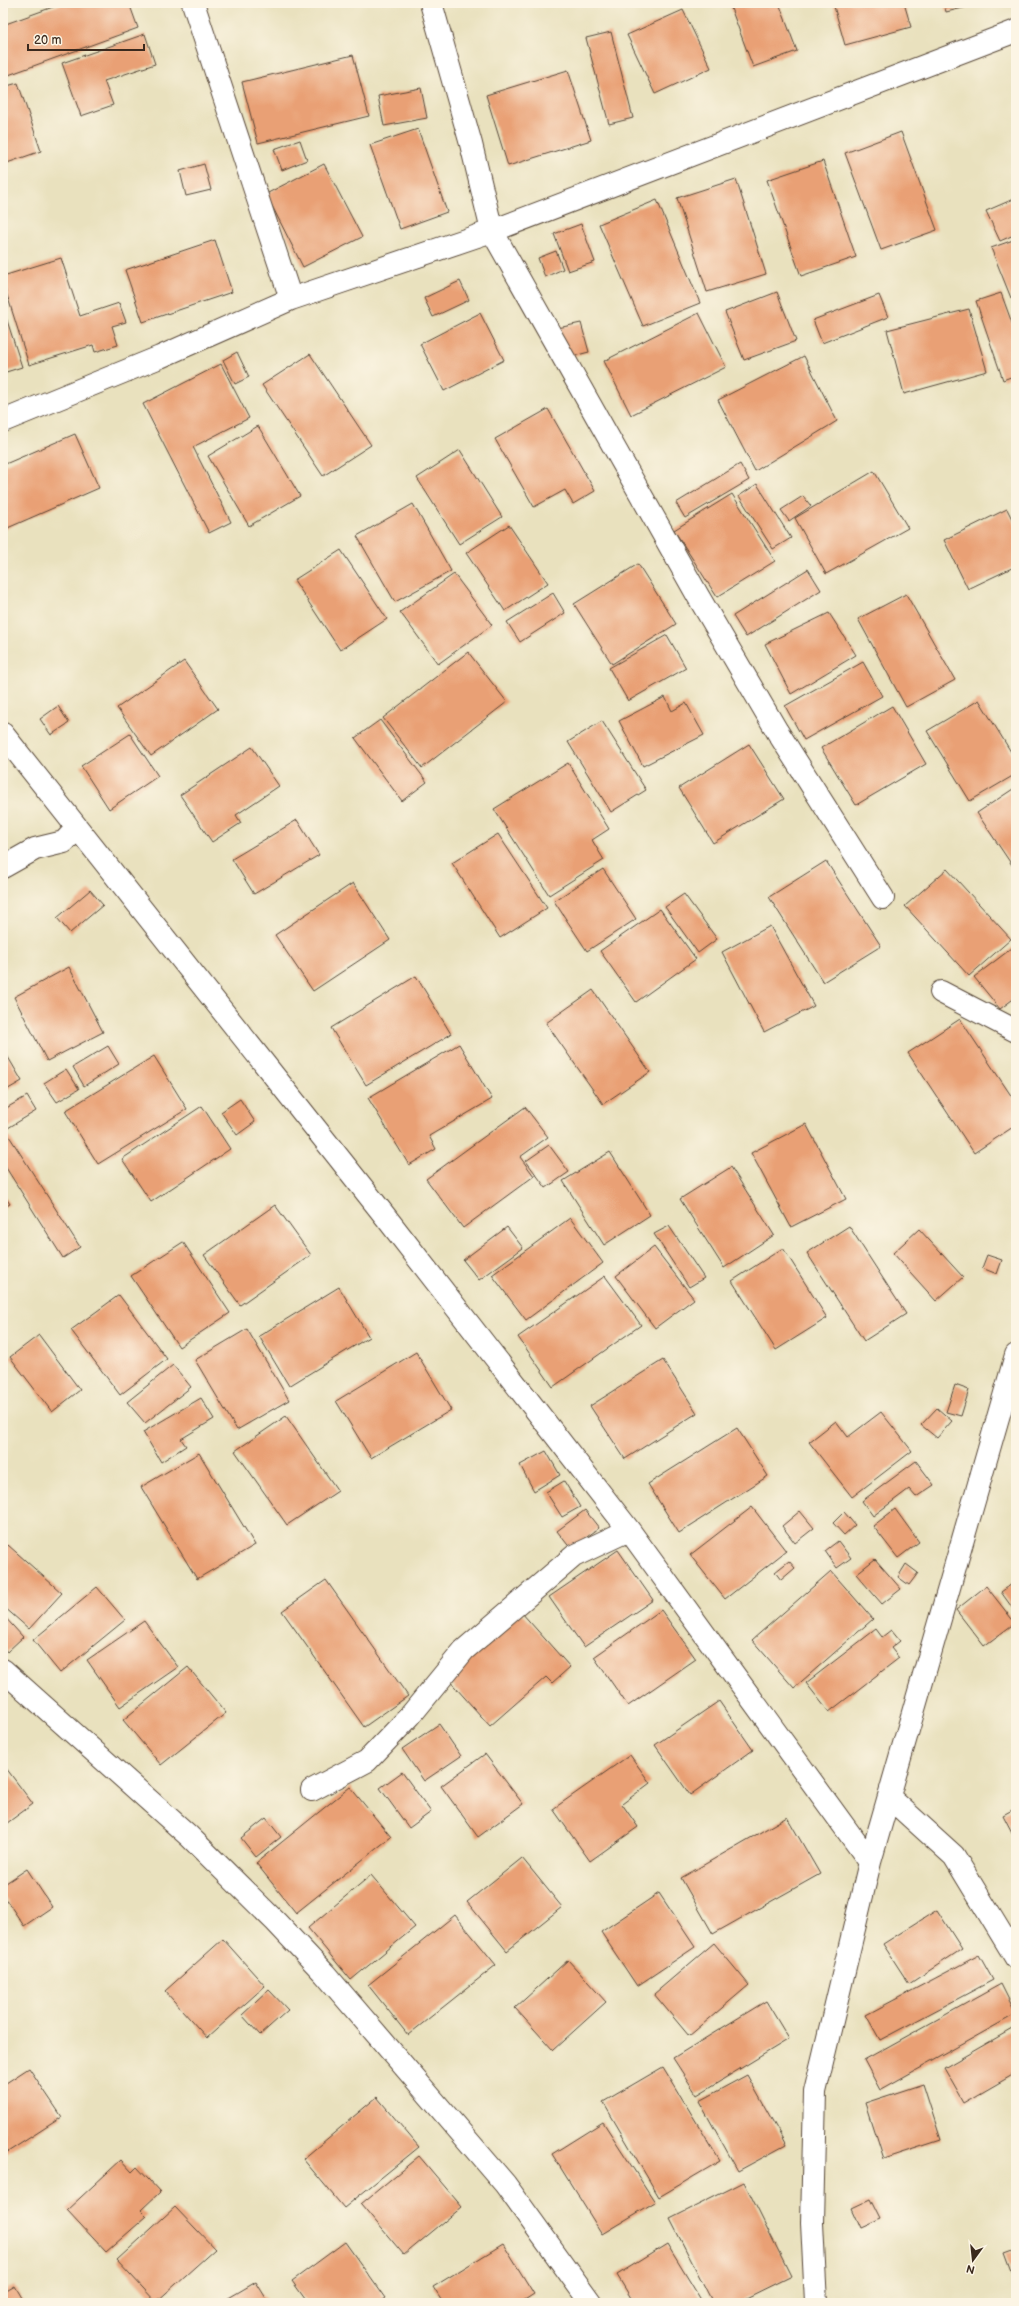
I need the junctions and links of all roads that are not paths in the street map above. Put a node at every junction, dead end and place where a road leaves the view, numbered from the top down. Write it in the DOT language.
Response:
graph roads {
  1 [pos="193,3"];
  2 [pos="431,3"];
  3 [pos="1016,30"];
  4 [pos="492,231"];
  5 [pos="291,299"];
  6 [pos="3,421"];
  7 [pos="3,734"];
  8 [pos="77,828"];
  9 [pos="3,867"];
  10 [pos="883,898"];
  11 [pos="941,992"];
  12 [pos="1016,1031"];
  13 [pos="1016,1355"];
  14 [pos="629,1530"];
  15 [pos="3,1670"];
  16 [pos="312,1790"];
  17 [pos="888,1797"];
  18 [pos="870,1862"];
  19 [pos="1016,1958"];
  20 [pos="591,2303"];
  21 [pos="816,2303"];
  1 -- 5 [label="street"];
  2 -- 4 [label="street"];
  3 -- 4 [label="street"];
  4 -- 5 [label="street"];
  4 -- 10 [label="street"];
  5 -- 6 [label="street"];
  7 -- 8 [label="street"];
  8 -- 9 [label="street"];
  8 -- 14 [label="street"];
  11 -- 12 [label="street"];
  13 -- 17 [label="street"];
  14 -- 16 [label="street"];
  14 -- 18 [label="street"];
  15 -- 20 [label="street"];
  17 -- 18 [label="street"];
  17 -- 19 [label="street"];
  18 -- 21 [label="street"];
}
